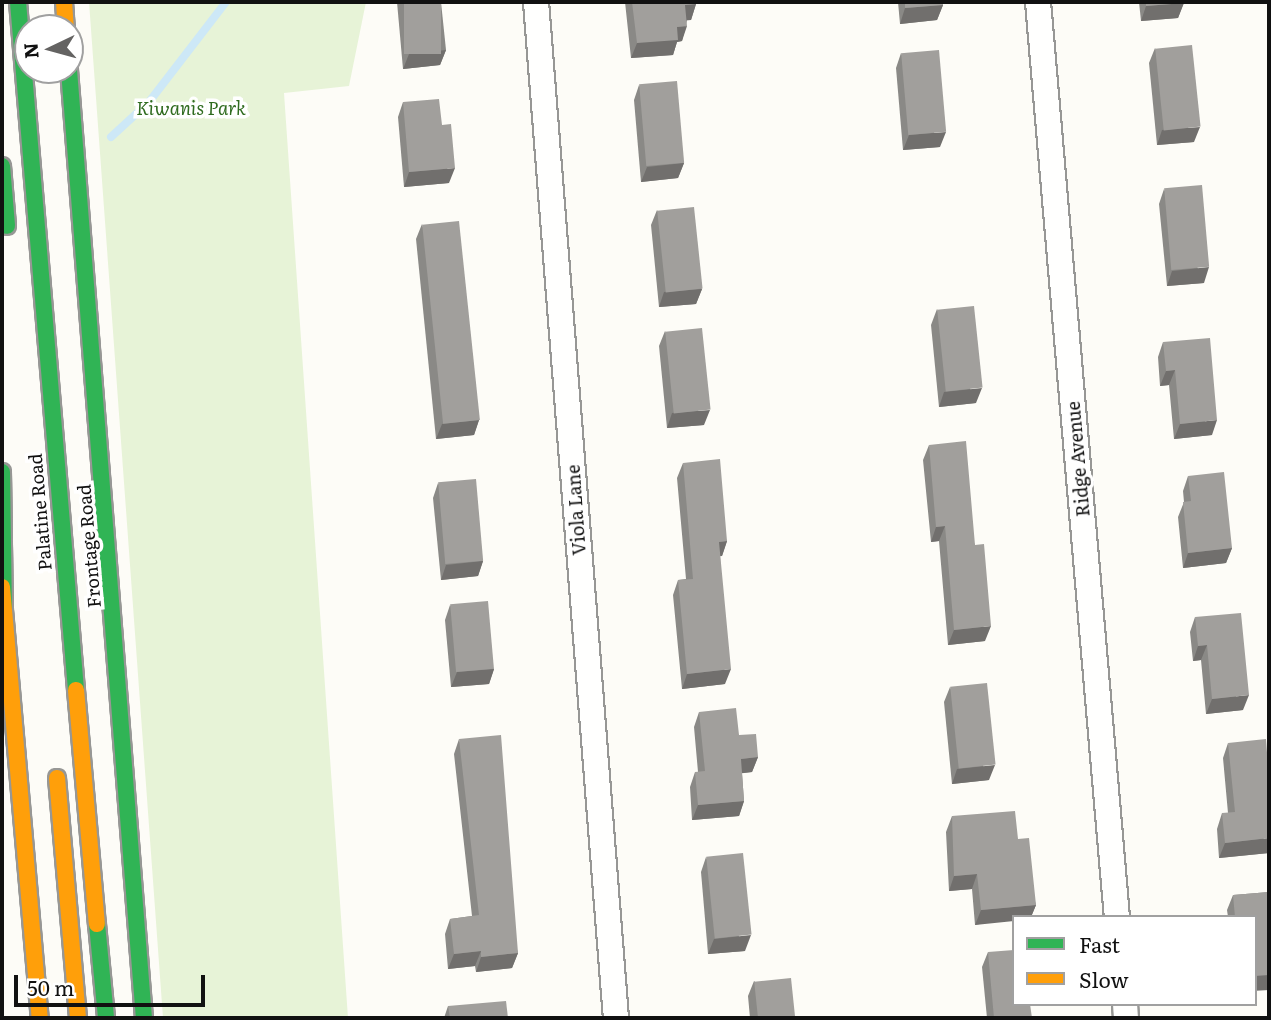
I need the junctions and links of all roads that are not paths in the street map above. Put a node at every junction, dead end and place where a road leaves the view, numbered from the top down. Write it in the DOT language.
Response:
graph roads {
  1 [pos="18,2"];
  2 [pos="536,2"];
  3 [pos="1038,2"];
  4 [pos="34,84"];
  5 [pos="70,84"];
  6 [pos="2,166"];
  7 [pos="31,193"];
  8 [pos="9,249"];
  9 [pos="2,471"];
  10 [pos="2,587"];
  11 [pos="5,610"];
  12 [pos="55,758"];
  13 [pos="1117,915"];
  14 [pos="40,1018"];
  15 [pos="78,1018"];
  16 [pos="106,1018"];
  17 [pos="144,1018"];
  18 [pos="616,1018"];
  1 -- 7 [label="main road, Palatine Road"];
  2 -- 18 [label="street, Viola Lane"];
  3 -- 13 [label="street, Ridge Avenue"];
  4 -- 7 [label="main road"];
  5 -- 17 [label="main road, Frontage Road"];
  6 -- 8 [label="main road"];
  7 -- 16 [label="main road, Palatine Road"];
  9 -- 11 [label="main road"];
  10 -- 11 [label="main road"];
  11 -- 14 [label="main road"];
  12 -- 15 [label="main road"];
}
